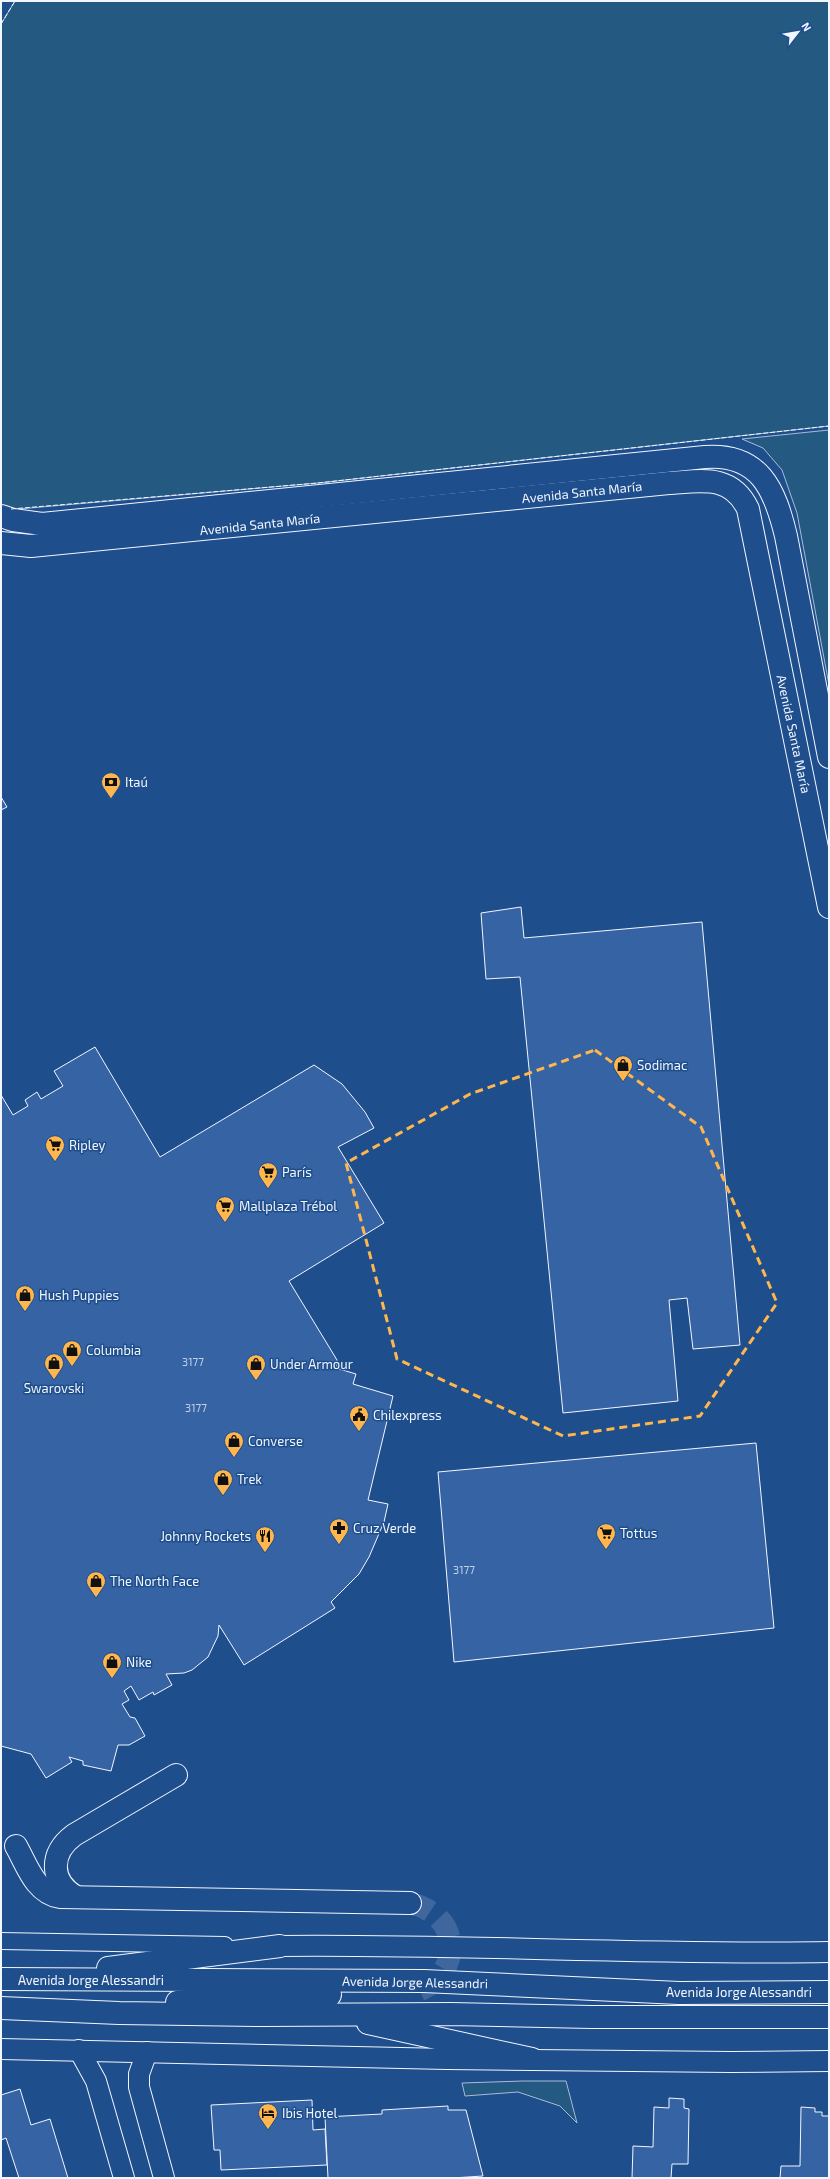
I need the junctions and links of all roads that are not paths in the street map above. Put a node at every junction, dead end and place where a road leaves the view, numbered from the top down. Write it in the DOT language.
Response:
graph roads {
  1 [pos="1,516"];
  2 [pos="1,543"];
  3 [pos="829,757"];
  4 [pos="829,907"];
  5 [pos="176,1775"];
  6 [pos="16,1846"];
  7 [pos="76,1897"];
  8 [pos="410,1903"];
  9 [pos="1,1941"];
  10 [pos="280,1946"];
  11 [pos="826,1954"];
  12 [pos="11,1979"];
  13 [pos="829,1992"];
  14 [pos="410,1994"];
  15 [pos="1,2008"];
  16 [pos="119,2013"];
  17 [pos="331,2016"];
  18 [pos="829,2017"];
  19 [pos="1,2049"];
  20 [pos="79,2050"];
  21 [pos="146,2052"];
  22 [pos="532,2059"];
  23 [pos="826,2059"];
  24 [pos="124,2178"];
  25 [pos="164,2178"];
  1 -- 3 [label="main road, Avenida Santa María"];
  2 -- 4 [label="main road, Avenida Santa María"];
  5 -- 7 [label="main road"];
  6 -- 7 [label="main road"];
  7 -- 8 [label="main road"];
  9 -- 10 [label="street"];
  10 -- 11 [label="street"];
  10 -- 12 [label="main road"];
  12 -- 13 [label="main road, Avenida Jorge Alessandri"];
  14 -- 16 [label="main road"];
  15 -- 16 [label="main road, Avenida Jorge Alessandri"];
  16 -- 17 [label="main road, Avenida Jorge Alessandri"];
  17 -- 18 [label="main road, Avenida Jorge Alessandri"];
  17 -- 22 [label="main road"];
  19 -- 20 [label="street"];
  20 -- 21 [label="street"];
  20 -- 24 [label="street"];
  21 -- 22 [label="street"];
  21 -- 25 [label="street"];
  22 -- 23 [label="street"];
}
